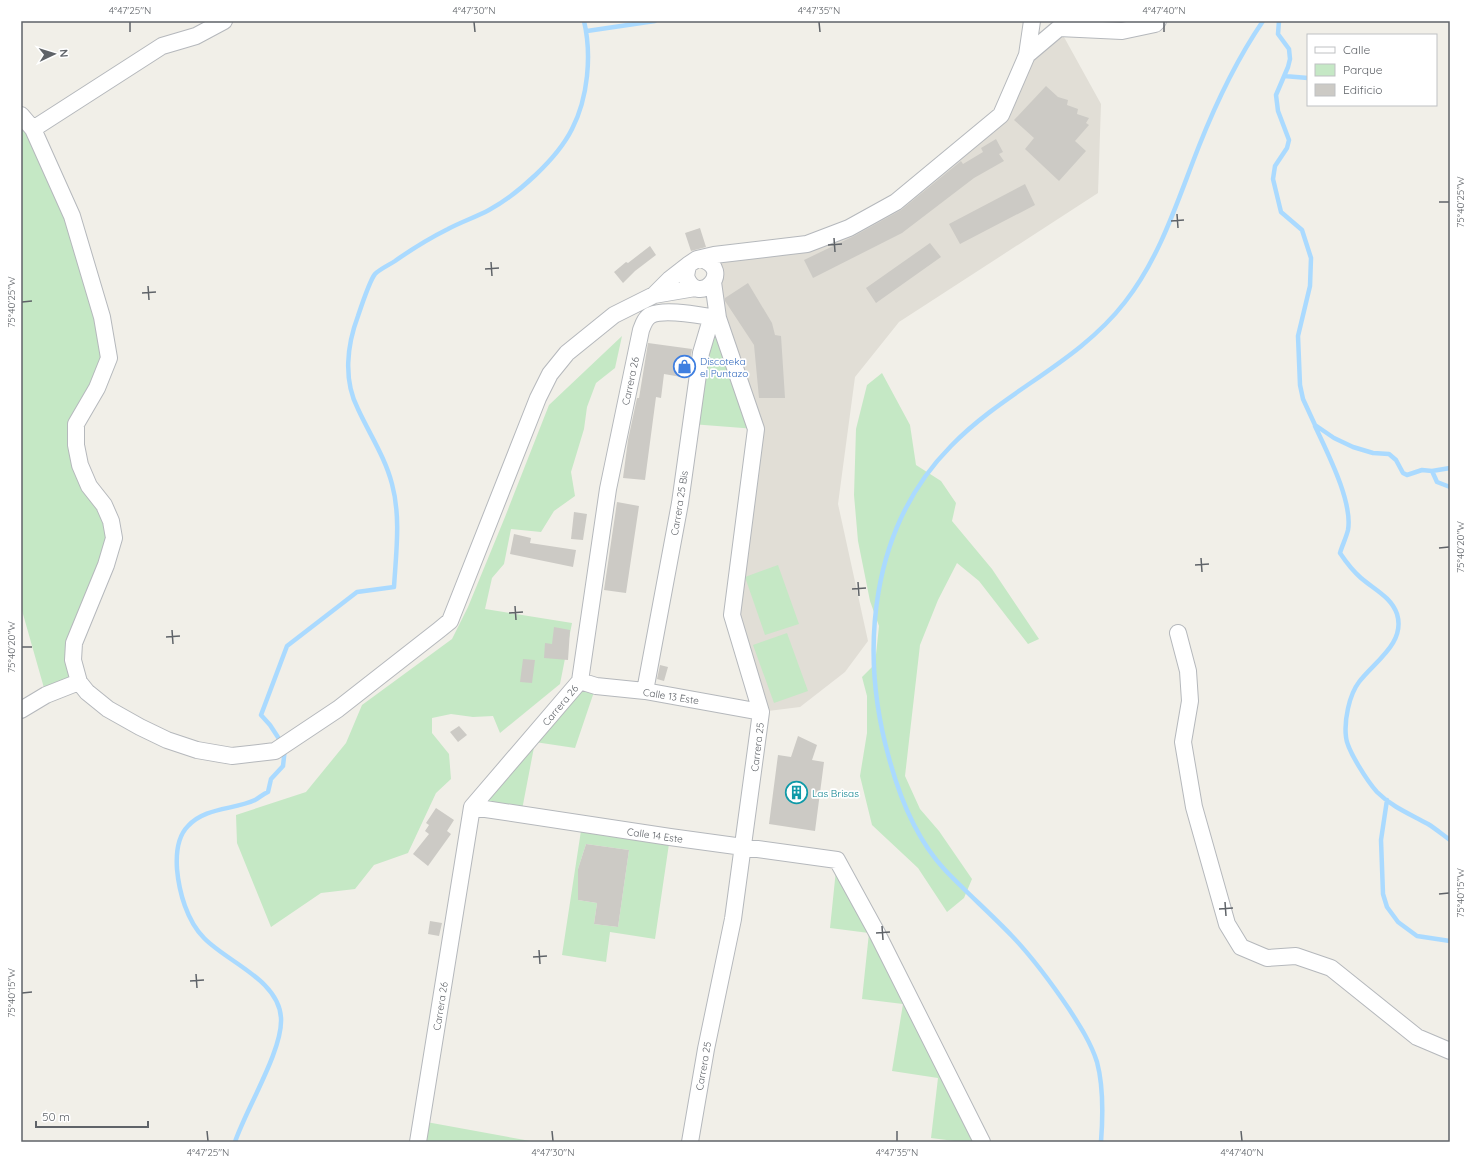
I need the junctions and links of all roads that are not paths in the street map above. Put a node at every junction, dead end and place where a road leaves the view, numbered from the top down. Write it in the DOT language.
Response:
graph roads {
  1 [pos="224,21"];
  2 [pos="1032,21"];
  3 [pos="1158,21"];
  4 [pos="1027,55"];
  5 [pos="21,115"];
  6 [pos="33,129"];
  7 [pos="732,253"];
  8 [pos="695,262"];
  9 [pos="705,285"];
  10 [pos="654,295"];
  11 [pos="717,314"];
  12 [pos="1178,633"];
  13 [pos="580,681"];
  14 [pos="79,682"];
  15 [pos="645,691"];
  16 [pos="21,710"];
  17 [pos="761,712"];
  18 [pos="472,807"];
  19 [pos="742,847"];
  20 [pos="1450,1051"];
  21 [pos="418,1142"];
  22 [pos="690,1142"];
  23 [pos="982,1142"];
  1 -- 6 [label="street"];
  2 -- 4 [label="street"];
  3 -- 4 [label="street"];
  4 -- 7 [label="street"];
  5 -- 6 [label="street"];
  6 -- 14 [label="street"];
  7 -- 8 [label="street"];
  7 -- 9 [label="street"];
  8 -- 9 [label="street, Carrera 25"];
  8 -- 9 [label="street"];
  8 -- 10 [label="street"];
  9 -- 10 [label="street"];
  9 -- 11 [label="street, Carrera 25"];
  10 -- 14 [label="street"];
  11 -- 13 [label="street, Carrera 26"];
  11 -- 15 [label="street, Carrera 25 Bis"];
  11 -- 17 [label="street, Carrera 25"];
  12 -- 20 [label="street"];
  13 -- 15 [label="street, Calle 13 Este"];
  13 -- 18 [label="street, Carrera 26"];
  14 -- 16 [label="street"];
  15 -- 17 [label="street, Calle 13 Este"];
  17 -- 19 [label="street, Carrera 25"];
  18 -- 19 [label="street, Calle 14 Este"];
  18 -- 21 [label="street, Carrera 26"];
  19 -- 22 [label="street, Carrera 25"];
  19 -- 23 [label="street, Calle 14 Este"];
}
